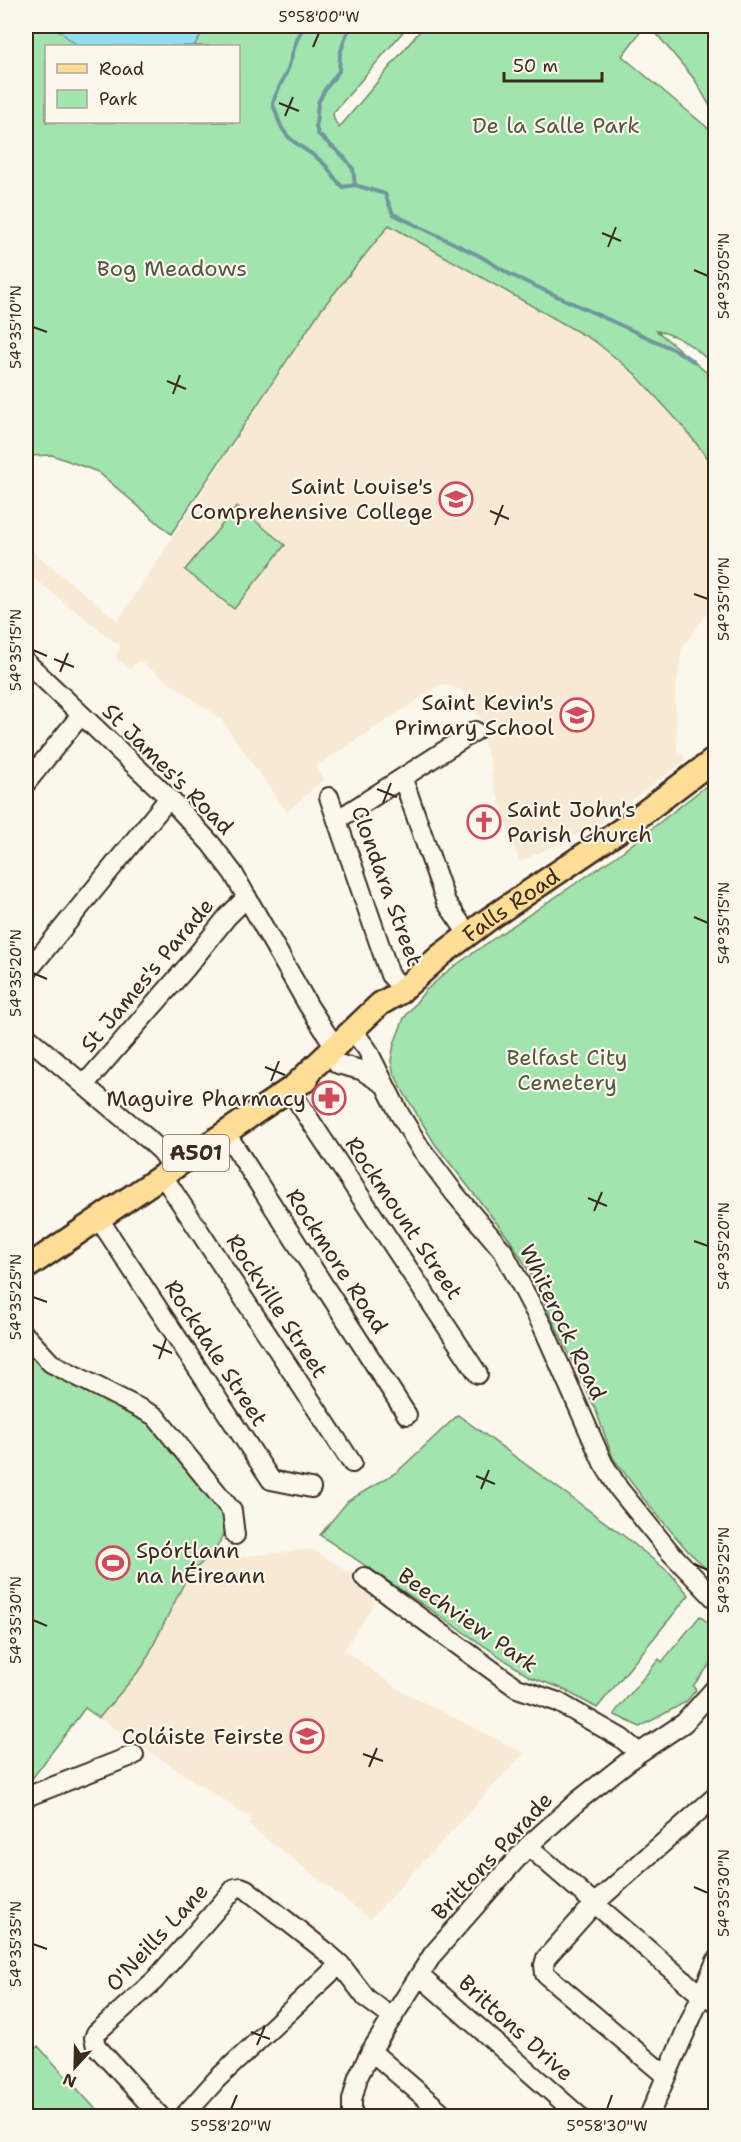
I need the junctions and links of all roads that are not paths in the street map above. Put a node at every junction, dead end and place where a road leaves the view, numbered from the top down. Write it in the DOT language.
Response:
graph roads {
  1 [pos="26,662"];
  2 [pos="81,715"];
  3 [pos="475,731"];
  4 [pos="716,758"];
  5 [pos="403,779"];
  6 [pos="26,783"];
  7 [pos="328,797"];
  8 [pos="169,798"];
  9 [pos="337,820"];
  10 [pos="247,897"];
  11 [pos="468,934"];
  12 [pos="26,973"];
  13 [pos="401,991"];
  14 [pos="26,1036"];
  15 [pos="358,1037"];
  16 [pos="336,1055"];
  17 [pos="385,1084"];
  18 [pos="84,1085"];
  19 [pos="291,1088"];
  20 [pos="226,1133"];
  21 [pos="168,1172"];
  22 [pos="99,1219"];
  23 [pos="26,1268"];
  24 [pos="26,1336"];
  25 [pos="478,1374"];
  26 [pos="407,1415"];
  27 [pos="352,1463"];
  28 [pos="311,1488"];
  29 [pos="235,1535"];
  30 [pos="364,1577"];
  31 [pos="716,1600"];
  32 [pos="716,1687"];
  33 [pos="639,1753"];
  34 [pos="134,1755"];
  35 [pos="716,1796"];
  36 [pos="26,1797"];
  37 [pos="528,1846"];
  38 [pos="594,1904"];
  39 [pos="716,1961"];
  40 [pos="340,1964"];
  41 [pos="420,1976"];
  42 [pos="708,1998"];
  43 [pos="393,2018"];
  44 [pos="371,2051"];
  45 [pos="666,2076"];
  46 [pos="352,2108"];
  47 [pos="435,2113"];
  48 [pos="160,2116"];
  49 [pos="184,2116"];
  50 [pos="579,2116"];
  51 [pos="649,2116"];
  1 -- 2 [label="street, St James's Road"];
  2 -- 6 [label="street"];
  2 -- 8 [label="street, St James's Road"];
  3 -- 5 [label="street"];
  4 -- 11 [label="main road, Falls Road / A501"];
  5 -- 9 [label="street"];
  5 -- 11 [label="street"];
  7 -- 9 [label="street, Clondara Street"];
  8 -- 10 [label="street, St James's Road"];
  8 -- 12 [label="street"];
  9 -- 13 [label="street, Clondara Street"];
  10 -- 16 [label="street, St James's Road"];
  10 -- 18 [label="street, St James's Parade"];
  11 -- 13 [label="main road, Falls Road / A501"];
  13 -- 15 [label="main road, Falls Road / A501"];
  14 -- 18 [label="street, Rockville Street"];
  15 -- 16 [label="main road, Falls Road / A501"];
  15 -- 17 [label="street, Whiterock Road"];
  16 -- 17 [label="street"];
  16 -- 19 [label="main road, Falls Road / A501"];
  17 -- 31 [label="street, Whiterock Road"];
  18 -- 21 [label="street, Rockville Street"];
  19 -- 20 [label="main road, Falls Road / A501"];
  19 -- 25 [label="street, Rockmount Street"];
  20 -- 21 [label="main road, Falls Road / A501"];
  20 -- 26 [label="street, Rockmore Road"];
  21 -- 22 [label="main road, Falls Road / A501"];
  21 -- 27 [label="street, Rockville Street"];
  22 -- 23 [label="main road, Falls Road / A501"];
  22 -- 28 [label="street, Rockdale Street"];
  24 -- 29 [label="street"];
  30 -- 33 [label="street, Beechview Park"];
  32 -- 33 [label="street, Brittons Parade"];
  33 -- 37 [label="street, Brittons Parade"];
  34 -- 36 [label="street"];
  35 -- 38 [label="street"];
  37 -- 38 [label="street"];
  37 -- 41 [label="street, Brittons Parade"];
  38 -- 42 [label="street"];
  38 -- 45 [label="street"];
  39 -- 42 [label="street"];
  40 -- 43 [label="street, O'Neills Lane"];
  40 -- 48 [label="street, O'Neills Lane"];
  40 -- 49 [label="street"];
  41 -- 43 [label="street, Brittons Parade"];
  41 -- 50 [label="street, Brittons Drive"];
  42 -- 45 [label="street"];
  43 -- 44 [label="street, Brittons Parade"];
  44 -- 46 [label="street, Brittons Parade"];
  44 -- 47 [label="street"];
  45 -- 51 [label="street"];
}
